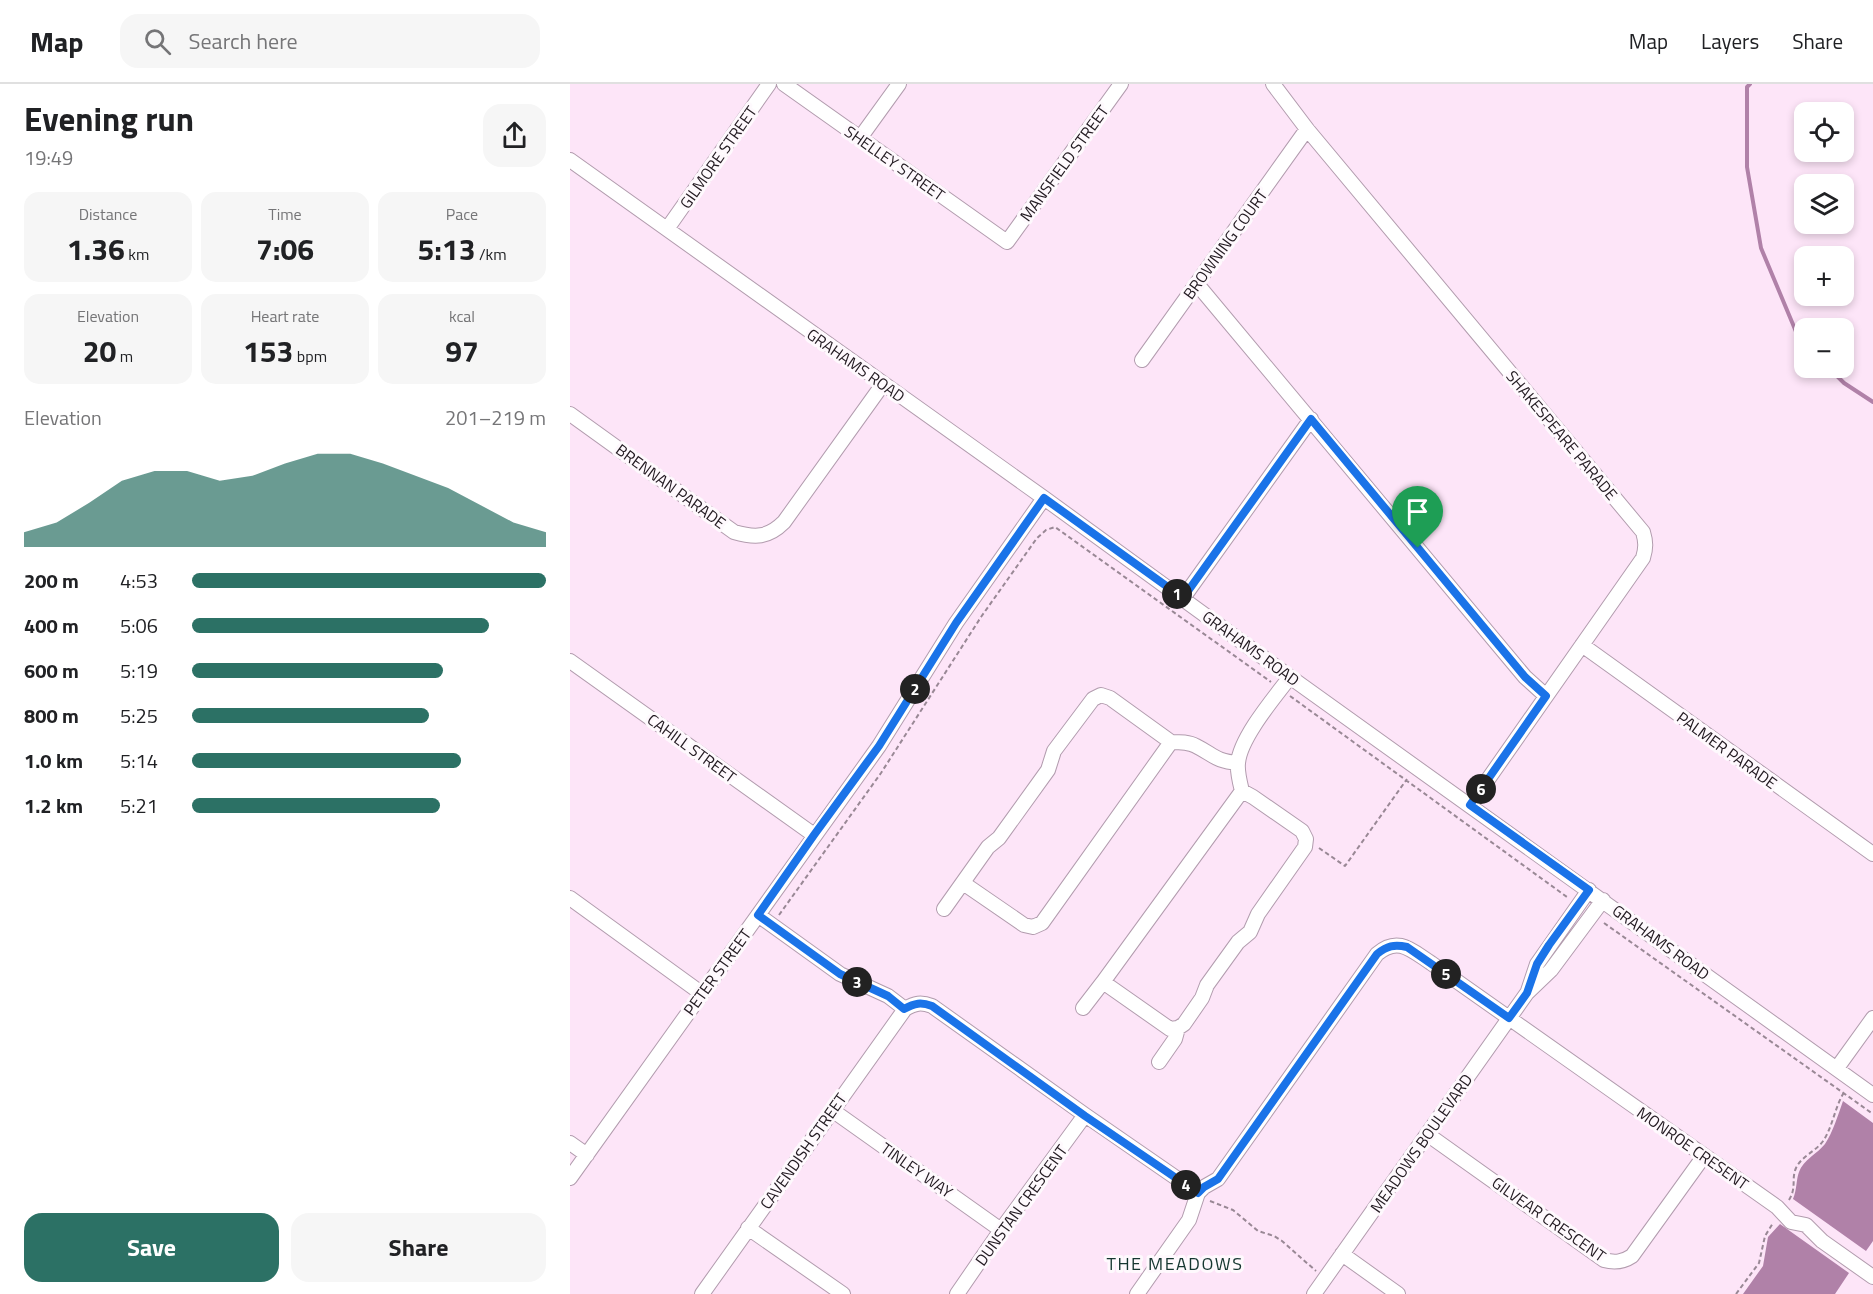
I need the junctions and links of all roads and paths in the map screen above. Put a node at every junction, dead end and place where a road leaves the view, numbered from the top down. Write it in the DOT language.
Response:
graph roads {
  1 [pos="769,84"];
  2 [pos="784,84"];
  3 [pos="899,84"];
  4 [pos="1121,84"];
  5 [pos="1273,84"];
  6 [pos="1307,129"];
  7 [pos="860,138"];
  8 [pos="570,160"];
  9 [pos="667,229"];
  10 [pos="1006,242"];
  11 [pos="1197,284"];
  12 [pos="1142,360"];
  13 [pos="883,384"];
  14 [pos="570,414"];
  15 [pos="1311,419"];
  16 [pos="1044,498"];
  17 [pos="1183,598"];
  18 [pos="1582,645"];
  19 [pos="570,661"];
  20 [pos="1290,677"];
  21 [pos="1546,696"];
  22 [pos="1171,742"];
  23 [pos="1238,763"];
  24 [pos="1415,767"];
  25 [pos="1242,791"];
  26 [pos="1470,805"];
  27 [pos="814,835"];
  28 [pos="1306,839"];
  29 [pos="1873,854"];
  30 [pos="963,883"];
  31 [pos="1589,890"];
  32 [pos="570,898"];
  33 [pos="1603,900"];
  34 [pos="944,909"];
  35 [pos="758,915"];
  36 [pos="1601,921"];
  37 [pos="1103,982"];
  38 [pos="701,993"];
  39 [pos="1527,993"];
  40 [pos="1083,1008"];
  41 [pos="904,1009"];
  42 [pos="1509,1018"];
  43 [pos="1873,1018"];
  44 [pos="1178,1028"];
  45 [pos="1160,1062"];
  46 [pos="1837,1068"];
  47 [pos="1854,1081"];
  48 [pos="1844,1093"];
  49 [pos="1873,1095"];
  50 [pos="832,1110"];
  51 [pos="1873,1114"];
  52 [pos="1085,1116"];
  53 [pos="1427,1134"];
  54 [pos="570,1143"];
  55 [pos="587,1155"];
  56 [pos="1704,1156"];
  57 [pos="570,1178"];
  58 [pos="1198,1193"];
  59 [pos="1776,1207"];
  60 [pos="748,1228"];
  61 [pos="1001,1230"];
  62 [pos="1342,1254"];
  63 [pos="1873,1277"];
  64 [pos="1326,1278"];
  65 [pos="702,1294"];
  66 [pos="843,1294"];
  67 [pos="957,1294"];
  68 [pos="1137,1294"];
  69 [pos="1314,1294"];
  70 [pos="1398,1294"];
  71 [pos="1736,1294"];
  1 -- 9 [label="street, GILMORE STREET"];
  2 -- 7 [label="street, SHELLEY STREET"];
  3 -- 7 [label="street"];
  4 -- 10 [label="street, MANSFIELD STREET"];
  5 -- 6 [label="street, SHAKESPEARE PARADE"];
  6 -- 11 [label="street, BROWNING COURT"];
  6 -- 18 [label="street, SHAKESPEARE PARADE"];
  7 -- 10 [label="street, SHELLEY STREET"];
  8 -- 9 [label="street, GRAHAMS ROAD"];
  9 -- 13 [label="street, GRAHAMS ROAD"];
  11 -- 12 [label="street, BROWNING COURT"];
  11 -- 15 [label="street"];
  13 -- 14 [label="street, BRENNAN PARADE"];
  13 -- 16 [label="street, GRAHAMS ROAD"];
  15 -- 17 [label="street"];
  15 -- 21 [label="street"];
  16 -- 17 [label="street, GRAHAMS ROAD"];
  16 -- 27 [label="street, PETER STREET"];
  17 -- 20 [label="street, GRAHAMS ROAD"];
  18 -- 21 [label="street, SHAKESPEARE PARADE"];
  18 -- 29 [label="street, PALMER PARADE"];
  19 -- 27 [label="street, CAHILL STREET"];
  20 -- 23 [label="street"];
  20 -- 24 [label="street, GRAHAMS ROAD"];
  21 -- 26 [label="street, SHAKESPEARE PARADE"];
  22 -- 23 [label="street"];
  22 -- 30 [label="street"];
  22 -- 30 [label="street"];
  23 -- 25 [label="street"];
  24 -- 26 [label="street, GRAHAMS ROAD"];
  24 -- 28 [label="path"];
  25 -- 28 [label="street"];
  25 -- 37 [label="street"];
  26 -- 31 [label="street, GRAHAMS ROAD"];
  27 -- 35 [label="street, PETER STREET"];
  28 -- 44 [label="street"];
  30 -- 34 [label="street"];
  31 -- 33 [label="street, GRAHAMS ROAD"];
  31 -- 39 [label="street, MEADOWS BOULEVARD"];
  32 -- 38 [label="street"];
  33 -- 39 [label="street, MEADOWS BOULEVARD"];
  33 -- 46 [label="street, GRAHAMS ROAD"];
  35 -- 38 [label="street, PETER STREET"];
  35 -- 41 [label="street"];
  36 -- 48 [label="path"];
  37 -- 40 [label="street"];
  37 -- 44 [label="street"];
  38 -- 55 [label="street, PETER STREET"];
  39 -- 42 [label="street, MEADOWS BOULEVARD"];
  41 -- 50 [label="street, CAVENDISH STREET"];
  41 -- 52 [label="street"];
  42 -- 53 [label="street, MEADOWS BOULEVARD"];
  42 -- 56 [label="street, MONROE CRESENT"];
  42 -- 58 [label="street, MONROE CRESENT"];
  43 -- 46 [label="street"];
  44 -- 45 [label="street"];
  46 -- 47 [label="street, GRAHAMS ROAD"];
  47 -- 48 [label="path"];
  47 -- 49 [label="street, GRAHAMS ROAD"];
  48 -- 51 [label="path"];
  48 -- 59 [label="path"];
  50 -- 60 [label="street, CAVENDISH STREET"];
  50 -- 61 [label="street, TINLEY WAY"];
  52 -- 58 [label="street"];
  52 -- 61 [label="street, DUNSTAN CRESCENT"];
  53 -- 56 [label="street, GILVEAR CRESCENT"];
  53 -- 62 [label="street, MEADOWS BOULEVARD"];
  54 -- 55 [label="street"];
  55 -- 57 [label="street, PETER STREET"];
  56 -- 59 [label="street, MONROE CRESENT"];
  58 -- 64 [label="path"];
  58 -- 68 [label="street"];
  59 -- 63 [label="street, MONROE CRESENT"];
  59 -- 71 [label="path"];
  60 -- 65 [label="street, CAVENDISH STREET"];
  60 -- 66 [label="street"];
  61 -- 67 [label="street, DUNSTAN CRESCENT"];
  62 -- 64 [label="street, MEADOWS BOULEVARD"];
  62 -- 70 [label="street"];
  64 -- 69 [label="street, MEADOWS BOULEVARD"];
}
